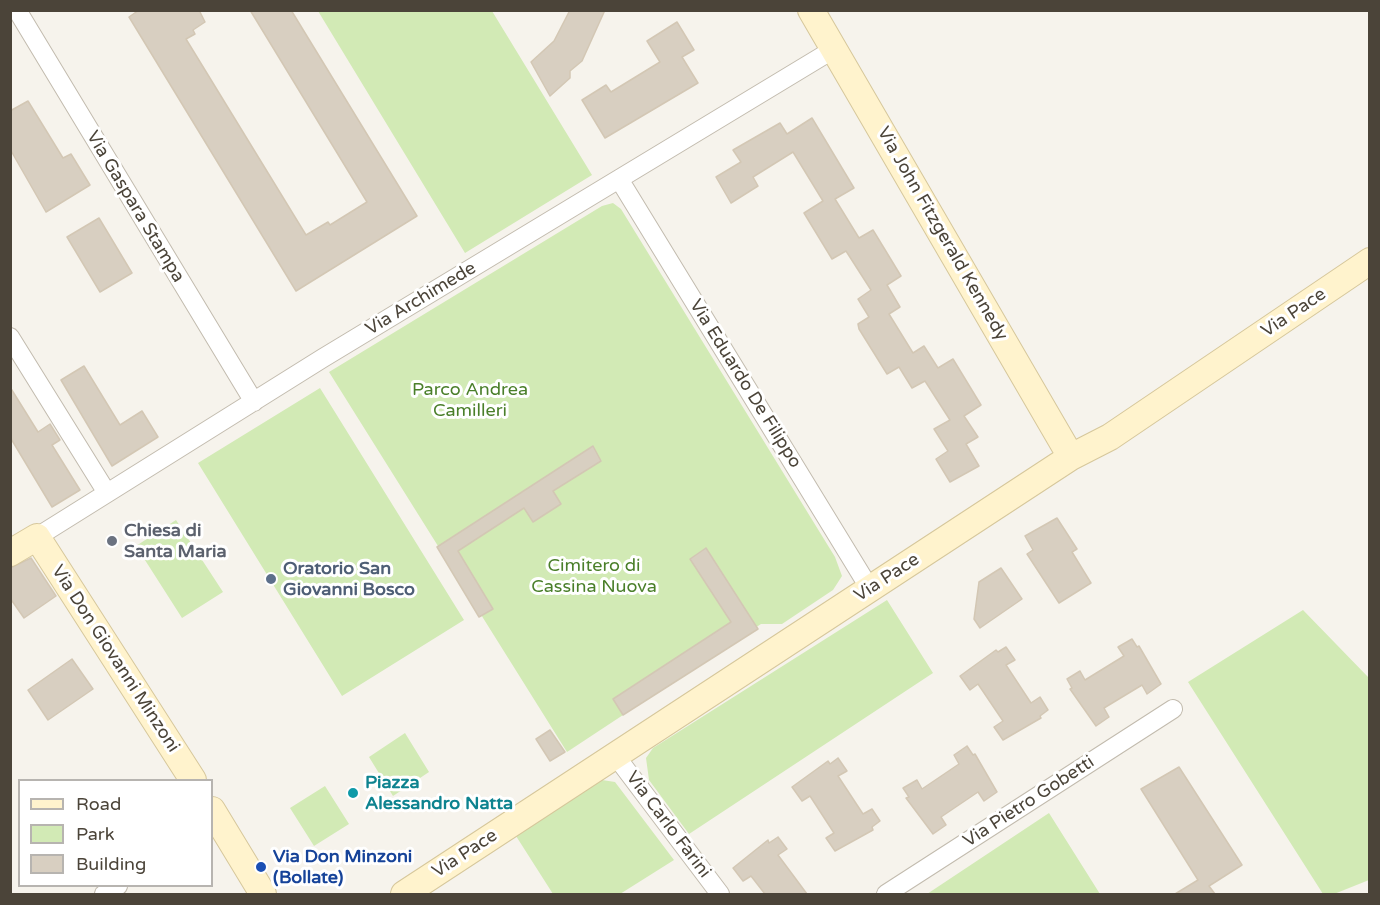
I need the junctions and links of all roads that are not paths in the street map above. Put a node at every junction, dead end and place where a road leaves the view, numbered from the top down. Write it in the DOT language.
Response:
graph roads {
  1 [pos="17,10"];
  2 [pos="811,10"];
  3 [pos="834,49"];
  4 [pos="619,179"];
  5 [pos="1370,261"];
  6 [pos="10,337"];
  7 [pos="254,402"];
  8 [pos="1071,457"];
  9 [pos="107,493"];
  10 [pos="37,537"];
  11 [pos="10,552"];
  12 [pos="870,589"];
  13 [pos="1173,709"];
  14 [pos="615,755"];
  15 [pos="192,779"];
  16 [pos="214,820"];
  17 [pos="263,894"];
  18 [pos="404,894"];
  19 [pos="720,894"];
  20 [pos="886,894"];
  1 -- 7 [label="street, Via Gaspara Stampa"];
  2 -- 3 [label="street, Via John Fitzgerald Kennedy"];
  3 -- 4 [label="street, Via Archimede"];
  3 -- 8 [label="street, Via John Fitzgerald Kennedy"];
  4 -- 7 [label="street, Via Archimede"];
  4 -- 12 [label="street, Via Eduardo De Filippo"];
  5 -- 8 [label="street, Via Pace"];
  6 -- 9 [label="street"];
  7 -- 9 [label="street, Via Archimede"];
  8 -- 12 [label="street, Via Pace"];
  9 -- 10 [label="street, Via Archimede"];
  10 -- 11 [label="street, Via Archimede"];
  10 -- 15 [label="street, Via Don Giovanni Minzoni"];
  12 -- 14 [label="street, Via Pace"];
  13 -- 20 [label="street, Via Pietro Gobetti"];
  14 -- 18 [label="street, Via Pace"];
  14 -- 19 [label="street, Via Carlo Farini"];
  16 -- 17 [label="street"];
}
